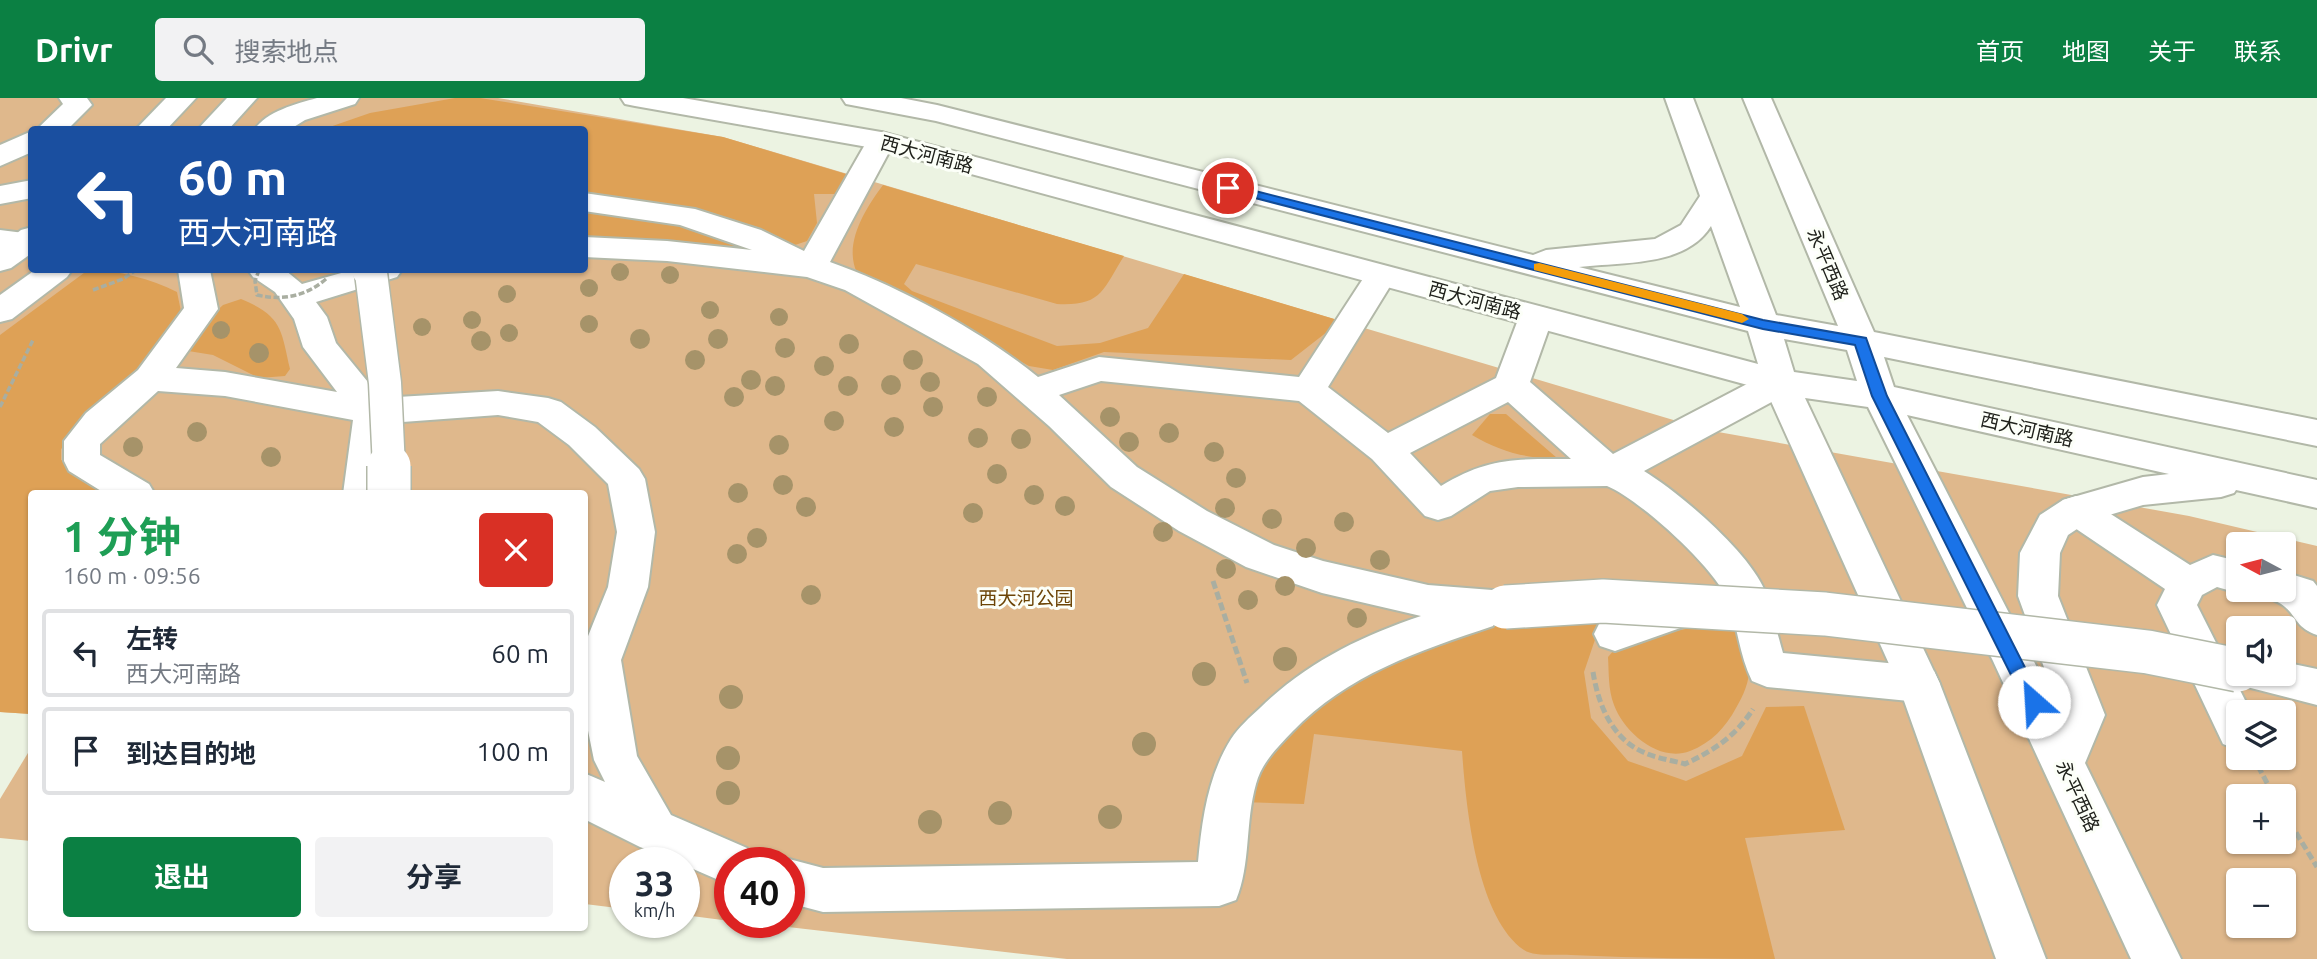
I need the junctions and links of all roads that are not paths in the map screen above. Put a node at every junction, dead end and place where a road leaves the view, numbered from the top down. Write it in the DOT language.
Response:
graph roads {
  1 [pos="73,98"];
  2 [pos="182,98"];
  3 [pos="243,98"];
  4 [pos="345,98"];
  5 [pos="635,98"];
  6 [pos="856,98"];
  7 [pos="1679,98"];
  8 [pos="1757,98"];
  9 [pos="308,104"];
  10 [pos="54,126"];
  11 [pos="153,126"];
  12 [pos="215,126"];
  13 [pos="274,126"];
  14 [pos="881,141"];
  15 [pos="0,184"];
  16 [pos="28,188"];
  17 [pos="28,189"];
  18 [pos="0,195"];
  19 [pos="1715,196"];
  20 [pos="591,202"];
  21 [pos="19,240"];
  22 [pos="588,247"];
  23 [pos="0,261"];
  24 [pos="1520,262"];
  25 [pos="811,267"];
  26 [pos="52,273"];
  27 [pos="195,273"];
  28 [pos="268,273"];
  29 [pos="371,273"];
  30 [pos="376,273"];
  31 [pos="1381,275"];
  32 [pos="295,297"];
  33 [pos="0,311"];
  34 [pos="1536,317"];
  35 [pos="1763,324"];
  36 [pos="1861,341"];
  37 [pos="150,378"];
  38 [pos="1780,382"];
  39 [pos="1511,385"];
  40 [pos="1308,390"];
  41 [pos="1032,392"];
  42 [pos="1880,396"];
  43 [pos="372,411"];
  44 [pos="2317,433"];
  45 [pos="1385,450"];
  46 [pos="1610,472"];
  47 [pos="2255,480"];
  48 [pos="129,490"];
  49 [pos="362,490"];
  50 [pos="389,490"];
  51 [pos="2317,494"];
  52 [pos="2076,510"];
  53 [pos="2226,574"];
  54 [pos="2188,584"];
  55 [pos="1699,605"];
  56 [pos="1504,607"];
  57 [pos="1615,634"];
  58 [pos="2221,666"];
  59 [pos="2296,682"];
  60 [pos="1919,684"];
  61 [pos="2317,687"];
  62 [pos="2230,700"];
  63 [pos="2063,764"];
  64 [pos="588,796"];
  65 [pos="656,832"];
  66 [pos="714,856"];
  67 [pos="805,885"];
  68 [pos="2021,959"];
  69 [pos="2156,959"];
  1 -- 10 [label="street"];
  2 -- 11 [label="street"];
  3 -- 12 [label="street"];
  4 -- 9 [label="street"];
  5 -- 14 [label="street, 西大河南路"];
  6 -- 24 [label="street, 西大河南路"];
  7 -- 19 [label="street"];
  8 -- 36 [label="street, 永平西路"];
  9 -- 13 [label="street"];
  14 -- 25 [label="street"];
  14 -- 31 [label="street, 西大河南路"];
  15 -- 16 [label="street"];
  17 -- 18 [label="street"];
  19 -- 24 [label="street"];
  19 -- 35 [label="street"];
  20 -- 25 [label="street"];
  21 -- 23 [label="street"];
  22 -- 25 [label="street"];
  24 -- 35 [label="street, 西大河南路"];
  25 -- 41 [label="street"];
  26 -- 33 [label="street"];
  27 -- 37 [label="street"];
  28 -- 32 [label="street"];
  29 -- 50 [label="street, bridge"];
  30 -- 32 [label="street"];
  31 -- 34 [label="street, 西大河南路"];
  31 -- 40 [label="street"];
  32 -- 43 [label="street"];
  34 -- 38 [label="street, 西大河南路"];
  34 -- 39 [label="street"];
  35 -- 36 [label="street, 西大河南路"];
  35 -- 38 [label="street"];
  36 -- 42 [label="street, 永平西路"];
  36 -- 44 [label="street, 西大河南路"];
  37 -- 43 [label="street"];
  37 -- 48 [label="street"];
  38 -- 42 [label="street, 西大河南路"];
  38 -- 46 [label="street"];
  38 -- 60 [label="street"];
  39 -- 45 [label="street"];
  39 -- 46 [label="street"];
  40 -- 41 [label="street"];
  40 -- 45 [label="street"];
  41 -- 56 [label="street"];
  42 -- 47 [label="street, 西大河南路"];
  42 -- 63 [label="street, 永平西路"];
  43 -- 49 [label="street"];
  43 -- 65 [label="street"];
  45 -- 46 [label="street"];
  46 -- 60 [label="street"];
  47 -- 51 [label="street, 西大河南路"];
  47 -- 52 [label="street"];
  52 -- 54 [label="street"];
  52 -- 63 [label="street"];
  53 -- 54 [label="street"];
  54 -- 58 [label="street"];
  55 -- 56 [label="street, bridge"];
  55 -- 57 [label="street, bridge"];
  55 -- 58 [label="street, bridge"];
  56 -- 67 [label="street"];
  58 -- 62 [label="street"];
  59 -- 61 [label="street"];
  60 -- 68 [label="street"];
  63 -- 69 [label="street, 永平西路"];
  64 -- 65 [label="street"];
  65 -- 66 [label="street"];
}
